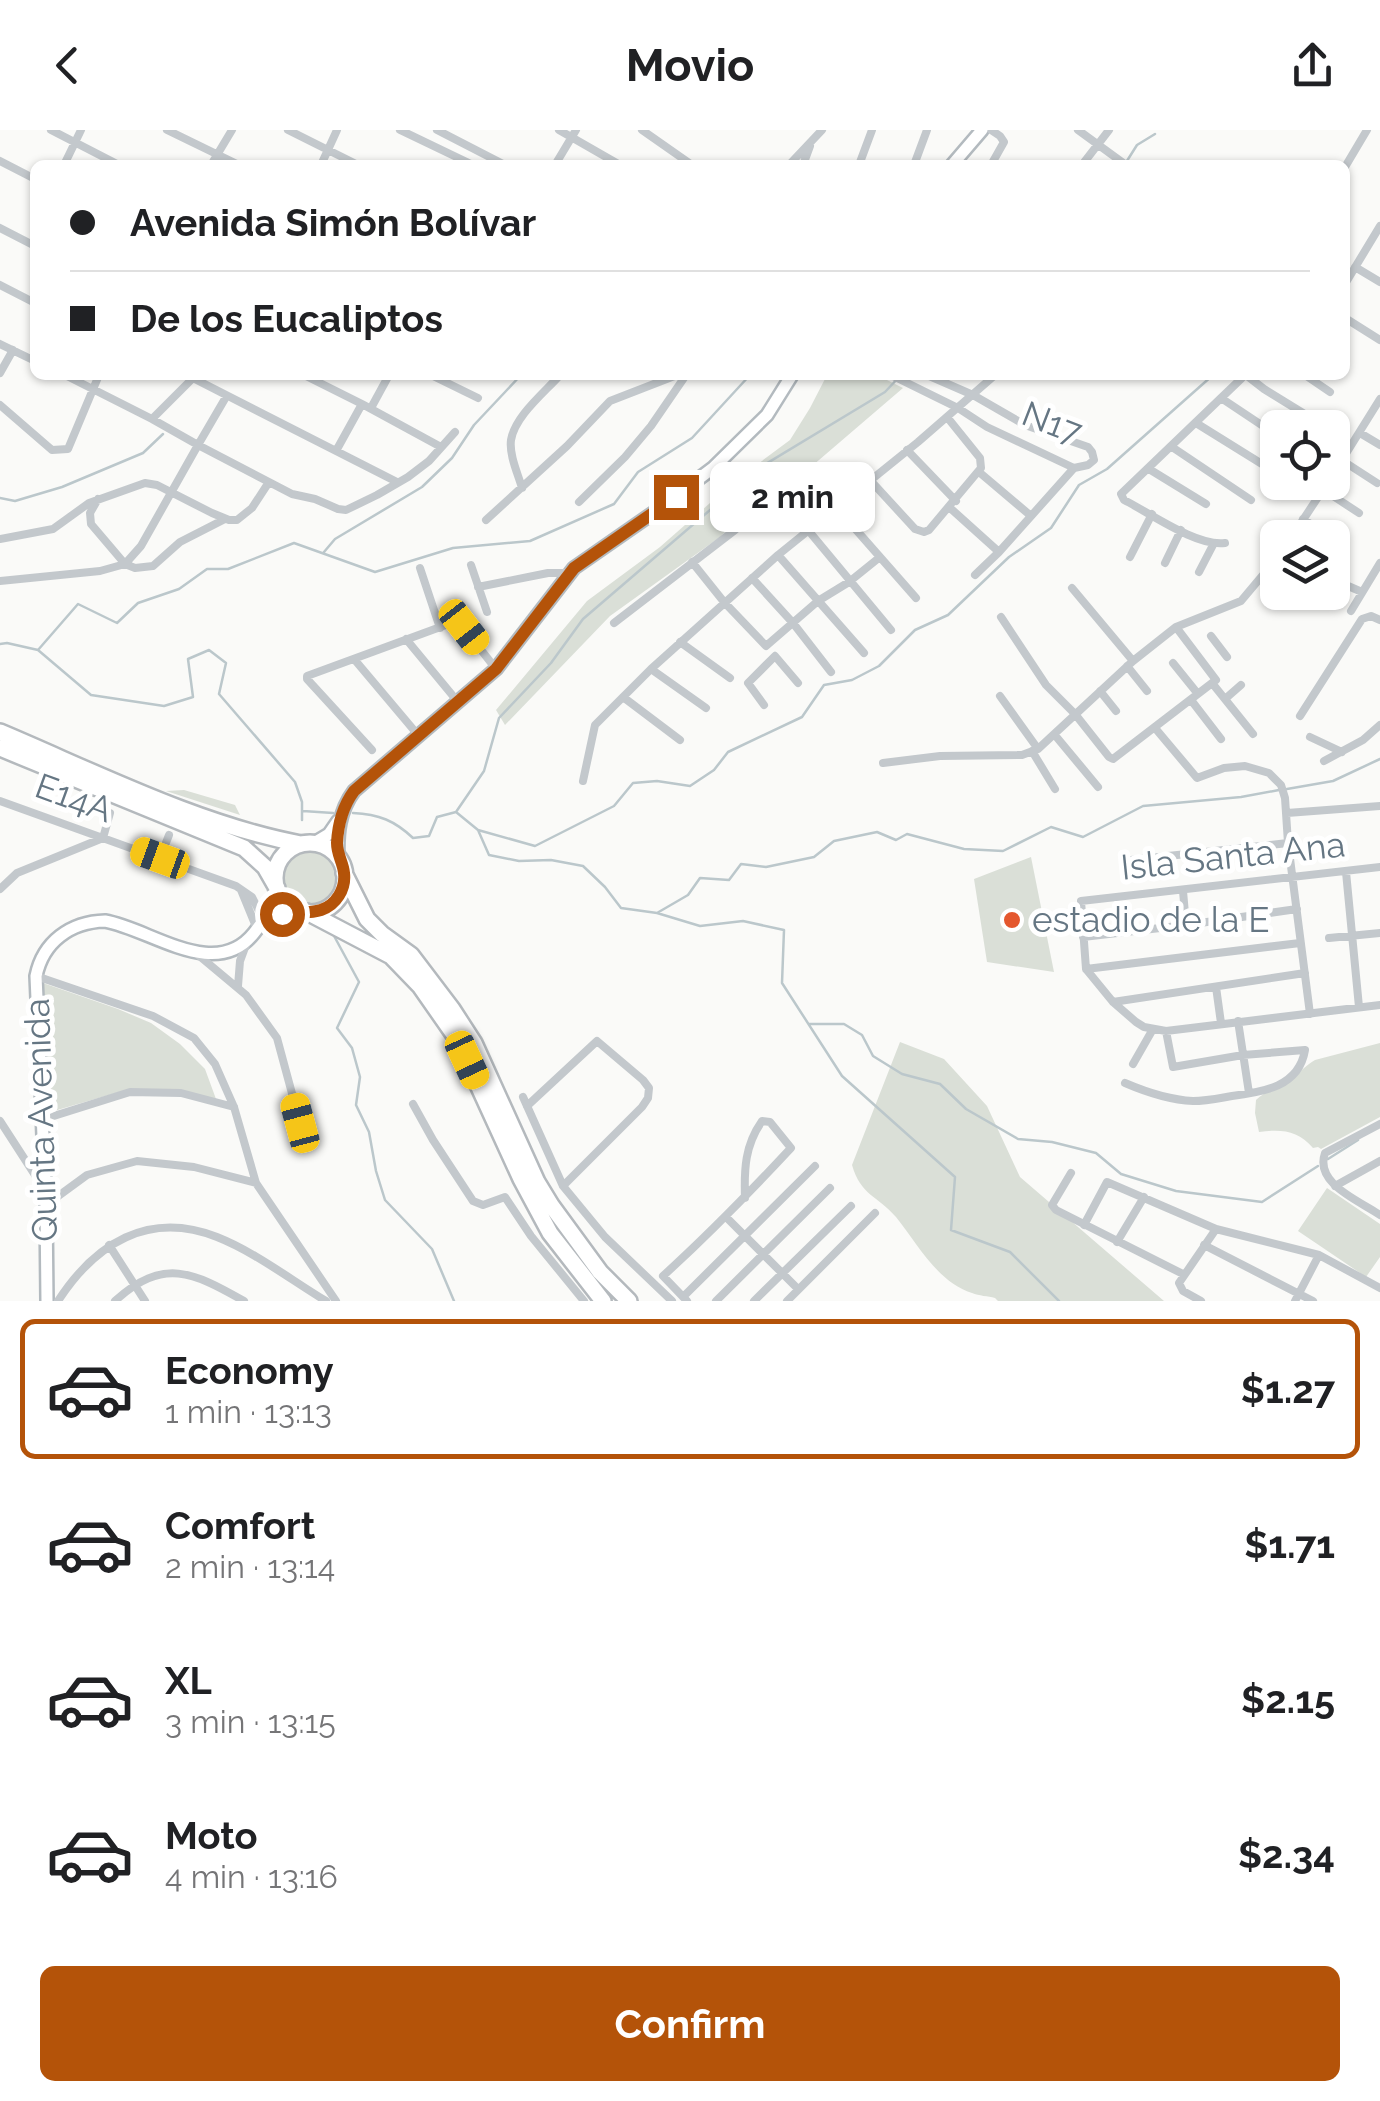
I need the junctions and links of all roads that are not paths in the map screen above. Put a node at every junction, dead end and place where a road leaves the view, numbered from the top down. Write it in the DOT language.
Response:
graph roads {
  1 [pos="51,130"];
  2 [pos="81,130"];
  3 [pos="167,130"];
  4 [pos="232,130"];
  5 [pos="288,130"];
  6 [pos="337,130"];
  7 [pos="400,130"];
  8 [pos="437,130"];
  9 [pos="559,130"];
  10 [pos="642,130"];
  11 [pos="822,130"];
  12 [pos="872,130"];
  13 [pos="927,130"];
  14 [pos="982,130"];
  15 [pos="991,130"];
  16 [pos="1078,130"];
  17 [pos="1108,130"];
  18 [pos="1367,130"];
  19 [pos="574,134"];
  20 [pos="812,140"];
  21 [pos="75,142"];
  22 [pos="1098,145"];
  23 [pos="328,150"];
  24 [pos="216,154"];
  25 [pos="66,160"];
  26 [pos="109,160"];
  27 [pos="213,160"];
  28 [pos="229,160"];
  29 [pos="323,160"];
  30 [pos="348,160"];
  31 [pos="463,160"];
  32 [pos="495,160"];
  33 [pos="558,160"];
  34 [pos="613,160"];
  35 [pos="685,160"];
  36 [pos="794,160"];
  37 [pos="805,160"];
  38 [pos="861,160"];
  39 [pos="916,160"];
  40 [pos="956,160"];
  41 [pos="995,160"];
  42 [pos="1086,160"];
  43 [pos="1119,160"];
  44 [pos="1349,160"];
  45 [pos="0,161"];
  46 [pos="30,176"];
  47 [pos="1380,226"];
  48 [pos="0,228"];
  49 [pos="30,243"];
  50 [pos="1355,267"];
  51 [pos="1350,276"];
  52 [pos="1380,282"];
  53 [pos="0,285"];
  54 [pos="30,300"];
  55 [pos="1350,321"];
  56 [pos="1380,340"];
  57 [pos="0,344"];
  58 [pos="12,350"];
  59 [pos="30,358"];
  60 [pos="0,373"];
  61 [pos="76,380"];
  62 [pos="97,380"];
  63 [pos="188,380"];
  64 [pos="199,380"];
  65 [pos="314,380"];
  66 [pos="385,380"];
  67 [pos="441,380"];
  68 [pos="556,380"];
  69 [pos="664,380"];
  70 [pos="683,380"];
  71 [pos="789,380"];
  72 [pos="901,380"];
  73 [pos="940,380"];
  74 [pos="989,380"];
  75 [pos="1241,380"];
  76 [pos="1252,380"];
  77 [pos="1312,380"];
  78 [pos="93,388"];
  79 [pos="1330,392"];
  80 [pos="973,394"];
  81 [pos="226,396"];
  82 [pos="478,398"];
  83 [pos="1221,398"];
  84 [pos="1379,404"];
  85 [pos="0,405"];
  86 [pos="366,406"];
  87 [pos="958,408"];
  88 [pos="1297,410"];
  89 [pos="947,417"];
  90 [pos="152,419"];
  91 [pos="1196,423"];
  92 [pos="1260,424"];
  93 [pos="455,432"];
  94 [pos="1360,433"];
  95 [pos="198,445"];
  96 [pos="1380,445"];
  97 [pos="441,446"];
  98 [pos="1172,446"];
  99 [pos="1350,449"];
  100 [pos="907,450"];
  101 [pos="336,452"];
  102 [pos="1260,463"];
  103 [pos="1350,464"];
  104 [pos="1074,468"];
  105 [pos="1149,469"];
  106 [pos="978,472"];
  107 [pos="805,480"];
  108 [pos="870,480"];
  109 [pos="269,482"];
  110 [pos="397,482"];
  111 [pos="1377,484"];
  112 [pos="522,488"];
  113 [pos="171,492"];
  114 [pos="98,499"];
  115 [pos="1250,500"];
  116 [pos="1317,500"];
  117 [pos="1343,500"];
  118 [pos="580,502"];
  119 [pos="952,504"];
  120 [pos="1206,504"];
  121 [pos="837,508"];
  122 [pos="1359,513"];
  123 [pos="1152,514"];
  124 [pos="1032,516"];
  125 [pos="226,519"];
  126 [pos="1304,519"];
  127 [pos="486,520"];
  128 [pos="808,530"];
  129 [pos="1182,530"];
  130 [pos="0,539"];
  131 [pos="1225,543"];
  132 [pos="1213,545"];
  133 [pos="999,552"];
  134 [pos="778,555"];
  135 [pos="880,557"];
  136 [pos="1130,557"];
  137 [pos="692,562"];
  138 [pos="1166,563"];
  139 [pos="1380,563"];
  140 [pos="125,564"];
  141 [pos="470,565"];
  142 [pos="420,568"];
  143 [pos="1199,572"];
  144 [pos="568,574"];
  145 [pos="974,575"];
  146 [pos="752,578"];
  147 [pos="1260,579"];
  148 [pos="0,582"];
  149 [pos="850,582"];
  150 [pos="1350,586"];
  151 [pos="478,588"];
  152 [pos="1072,588"];
  153 [pos="1362,592"];
  154 [pos="916,598"];
  155 [pos="818,601"];
  156 [pos="724,602"];
  157 [pos="1350,611"];
  158 [pos="486,612"];
  159 [pos="1002,617"];
  160 [pos="1380,620"];
  161 [pos="793,622"];
  162 [pos="614,623"];
  163 [pos="440,628"];
  164 [pos="1176,628"];
  165 [pos="891,630"];
  166 [pos="1211,636"];
  167 [pos="406,639"];
  168 [pos="680,642"];
  169 [pos="767,646"];
  170 [pos="864,653"];
  171 [pos="775,656"];
  172 [pos="354,658"];
  173 [pos="1202,661"];
  174 [pos="1173,663"];
  175 [pos="1130,664"];
  176 [pos="496,669"];
  177 [pos="651,669"];
  178 [pos="831,672"];
  179 [pos="730,678"];
  180 [pos="1214,681"];
  181 [pos="798,683"];
  182 [pos="1241,685"];
  183 [pos="1100,691"];
  184 [pos="1147,691"];
  185 [pos="1000,696"];
  186 [pos="623,697"];
  187 [pos="1195,697"];
  188 [pos="1225,699"];
  189 [pos="458,702"];
  190 [pos="764,706"];
  191 [pos="706,708"];
  192 [pos="1116,711"];
  193 [pos="1075,714"];
  194 [pos="1300,716"];
  195 [pos="1380,724"];
  196 [pos="1155,728"];
  197 [pos="0,732"];
  198 [pos="1054,734"];
  199 [pos="1252,734"];
  200 [pos="418,735"];
  201 [pos="1310,737"];
  202 [pos="1221,739"];
  203 [pos="680,740"];
  204 [pos="0,748"];
  205 [pos="372,750"];
  206 [pos="1035,750"];
  207 [pos="1342,752"];
  208 [pos="1324,761"];
  209 [pos="883,764"];
  210 [pos="583,781"];
  211 [pos="1098,787"];
  212 [pos="1055,789"];
  213 [pos="1,802"];
  214 [pos="1380,806"];
  215 [pos="110,813"];
  216 [pos="1286,813"];
  217 [pos="341,818"];
  218 [pos="169,835"];
  219 [pos="103,838"];
  220 [pos="1288,843"];
  221 [pos="307,844"];
  222 [pos="160,858"];
  223 [pos="1131,860"];
  224 [pos="341,865"];
  225 [pos="1380,867"];
  226 [pos="1346,872"];
  227 [pos="1292,878"];
  228 [pos="0,888"];
  229 [pos="277,890"];
  230 [pos="1183,891"];
  231 [pos="1297,909"];
  232 [pos="302,912"];
  233 [pos="262,923"];
  234 [pos="1186,926"];
  235 [pos="1380,933"];
  236 [pos="1354,935"];
  237 [pos="1083,937"];
  238 [pos="1330,938"];
  239 [pos="248,940"];
  240 [pos="1300,943"];
  241 [pos="193,952"];
  242 [pos="1086,969"];
  243 [pos="1305,973"];
  244 [pos="36,976"];
  245 [pos="238,986"];
  246 [pos="1216,987"];
  247 [pos="1112,1002"];
  248 [pos="1380,1005"];
  249 [pos="1360,1007"];
  250 [pos="1310,1014"];
  251 [pos="1238,1021"];
  252 [pos="1221,1023"];
  253 [pos="1152,1029"];
  254 [pos="1166,1030"];
  255 [pos="1244,1056"];
  256 [pos="1133,1064"];
  257 [pos="1126,1082"];
  258 [pos="1249,1094"];
  259 [pos="413,1104"];
  260 [pos="234,1107"];
  261 [pos="42,1120"];
  262 [pos="0,1121"];
  263 [pos="300,1123"];
  264 [pos="1380,1124"];
  265 [pos="1380,1161"];
  266 [pos="815,1166"];
  267 [pos="1071,1173"];
  268 [pos="256,1182"];
  269 [pos="563,1186"];
  270 [pos="1336,1186"];
  271 [pos="830,1188"];
  272 [pos="45,1190"];
  273 [pos="1144,1197"];
  274 [pos="745,1198"];
  275 [pos="46,1205"];
  276 [pos="851,1206"];
  277 [pos="875,1213"];
  278 [pos="1380,1216"];
  279 [pos="726,1218"];
  280 [pos="1084,1225"];
  281 [pos="1216,1229"];
  282 [pos="745,1236"];
  283 [pos="1117,1242"];
  284 [pos="108,1244"];
  285 [pos="1204,1245"];
  286 [pos="763,1254"];
  287 [pos="1319,1255"];
  288 [pos="782,1273"];
  289 [pos="1183,1274"];
  290 [pos="134,1283"];
  291 [pos="1380,1288"];
  292 [pos="798,1289"];
  293 [pos="1297,1297"];
  294 [pos="685,1299"];
  295 [pos="47,1301"];
  296 [pos="58,1301"];
  297 [pos="114,1301"];
  298 [pos="145,1301"];
  299 [pos="244,1301"];
  300 [pos="326,1301"];
  301 [pos="336,1301"];
  302 [pos="584,1301"];
  303 [pos="603,1301"];
  304 [pos="629,1301"];
  305 [pos="672,1301"];
  306 [pos="716,1301"];
  307 [pos="754,1301"];
  308 [pos="787,1301"];
  309 [pos="1201,1301"];
  310 [pos="1313,1301"];
  1 -- 21 [label="street"];
  2 -- 21 [label="street"];
  3 -- 24 [label="street"];
  4 -- 24 [label="street"];
  5 -- 23 [label="street"];
  6 -- 23 [label="street"];
  7 -- 31 [label="street"];
  8 -- 32 [label="street"];
  9 -- 19 [label="street"];
  10 -- 35 [label="street"];
  11 -- 20 [label="street"];
  12 -- 38 [label="street"];
  13 -- 39 [label="street"];
  14 -- 40 [label="street"];
  15 -- 41 [label="street"];
  16 -- 22 [label="street"];
  17 -- 22 [label="street"];
  18 -- 44 [label="street"];
  19 -- 33 [label="street"];
  19 -- 34 [label="street"];
  20 -- 36 [label="street"];
  20 -- 37 [label="street"];
  21 -- 25 [label="street"];
  21 -- 26 [label="street"];
  22 -- 42 [label="street"];
  22 -- 43 [label="street"];
  23 -- 29 [label="street"];
  23 -- 30 [label="street"];
  24 -- 27 [label="street"];
  24 -- 28 [label="street"];
  45 -- 46 [label="street"];
  47 -- 50 [label="street"];
  48 -- 49 [label="street"];
  50 -- 51 [label="street"];
  50 -- 52 [label="street"];
  53 -- 54 [label="street"];
  55 -- 56 [label="street"];
  57 -- 58 [label="street"];
  58 -- 59 [label="street"];
  58 -- 60 [label="street"];
  61 -- 78 [label="street"];
  62 -- 78 [label="street"];
  63 -- 90 [label="street"];
  64 -- 81 [label="street"];
  65 -- 86 [label="street"];
  66 -- 86 [label="street"];
  67 -- 82 [label="street"];
  68 -- 112 [label="street"];
  69 -- 112 [label="street"];
  70 -- 118 [label="street"];
  71 -- 144 [label="street"];
  72 -- 87 [label="street, N17"];
  73 -- 80 [label="street"];
  74 -- 80 [label="street"];
  75 -- 83 [label="street"];
  76 -- 88 [label="street"];
  77 -- 79 [label="street"];
  78 -- 85 [label="street"];
  78 -- 90 [label="street"];
  80 -- 87 [label="street"];
  80 -- 104 [label="street, N17"];
  81 -- 95 [label="street"];
  81 -- 101 [label="street"];
  83 -- 91 [label="street"];
  83 -- 92 [label="street"];
  84 -- 94 [label="street"];
  86 -- 97 [label="street"];
  86 -- 101 [label="street"];
  87 -- 89 [label="street"];
  87 -- 104 [label="street, N17"];
  89 -- 100 [label="street"];
  89 -- 106 [label="street"];
  90 -- 95 [label="street"];
  91 -- 98 [label="street"];
  91 -- 102 [label="street"];
  93 -- 97 [label="street"];
  94 -- 96 [label="street"];
  94 -- 99 [label="street"];
  95 -- 109 [label="street"];
  95 -- 113 [label="street"];
  97 -- 110 [label="street"];
  98 -- 105 [label="street"];
  98 -- 115 [label="street"];
  100 -- 108 [label="street"];
  100 -- 119 [label="street"];
  101 -- 110 [label="street"];
  103 -- 111 [label="street"];
  104 -- 124 [label="street"];
  105 -- 120 [label="street"];
  105 -- 123 [label="street"];
  106 -- 119 [label="street"];
  106 -- 124 [label="street"];
  107 -- 137 [label="street"];
  108 -- 119 [label="street"];
  108 -- 121 [label="street"];
  109 -- 110 [label="street"];
  109 -- 125 [label="street"];
  112 -- 127 [label="street"];
  113 -- 114 [label="street"];
  113 -- 125 [label="street"];
  113 -- 140 [label="street"];
  114 -- 130 [label="street"];
  114 -- 140 [label="street"];
  116 -- 126 [label="street"];
  117 -- 122 [label="street"];
  119 -- 133 [label="street"];
  121 -- 128 [label="street"];
  121 -- 135 [label="street"];
  123 -- 129 [label="street"];
  123 -- 136 [label="street"];
  124 -- 133 [label="street"];
  125 -- 140 [label="street"];
  128 -- 134 [label="street"];
  128 -- 149 [label="street"];
  129 -- 132 [label="street"];
  129 -- 138 [label="street"];
  131 -- 132 [label="street"];
  132 -- 143 [label="street"];
  133 -- 145 [label="street"];
  134 -- 146 [label="street"];
  134 -- 155 [label="street"];
  135 -- 149 [label="street"];
  135 -- 154 [label="street"];
  137 -- 156 [label="street"];
  137 -- 162 [label="street"];
  139 -- 153 [label="street"];
  140 -- 148 [label="street"];
  141 -- 151 [label="street"];
  142 -- 163 [label="street"];
  144 -- 151 [label="street"];
  144 -- 176 [label="street"];
  146 -- 156 [label="street"];
  146 -- 161 [label="street"];
  147 -- 164 [label="street"];
  149 -- 155 [label="street"];
  149 -- 165 [label="street"];
  150 -- 153 [label="street"];
  151 -- 158 [label="street"];
  152 -- 175 [label="street"];
  153 -- 157 [label="street"];
  155 -- 161 [label="street"];
  155 -- 170 [label="street"];
  156 -- 168 [label="street"];
  156 -- 169 [label="street"];
  159 -- 193 [label="street"];
  160 -- 194 [label="street"];
  161 -- 169 [label="street"];
  161 -- 178 [label="street"];
  163 -- 167 [label="street"];
  163 -- 176 [label="street"];
  164 -- 173 [label="street"];
  164 -- 175 [label="street"];
  166 -- 173 [label="street"];
  167 -- 172 [label="street"];
  167 -- 189 [label="street"];
  168 -- 177 [label="street"];
  168 -- 179 [label="street"];
  169 -- 171 [label="street"];
  171 -- 181 [label="street"];
  171 -- 190 [label="street"];
  172 -- 200 [label="street"];
  172 -- 205 [label="street"];
  173 -- 180 [label="street"];
  174 -- 187 [label="street"];
  175 -- 183 [label="street"];
  175 -- 184 [label="street"];
  176 -- 189 [label="street"];
  177 -- 186 [label="street"];
  177 -- 191 [label="street"];
  180 -- 187 [label="street"];
  180 -- 188 [label="street"];
  182 -- 188 [label="street"];
  183 -- 192 [label="street"];
  183 -- 193 [label="street"];
  185 -- 206 [label="street"];
  186 -- 203 [label="street"];
  186 -- 210 [label="street"];
  187 -- 196 [label="street"];
  187 -- 202 [label="street"];
  188 -- 199 [label="street"];
  189 -- 200 [label="street"];
  193 -- 196 [label="street"];
  193 -- 198 [label="street"];
  195 -- 207 [label="street"];
  196 -- 216 [label="street"];
  197 -- 221 [label="highway"];
  198 -- 206 [label="street"];
  198 -- 211 [label="street"];
  200 -- 217 [label="street"];
  201 -- 207 [label="street"];
  204 -- 229 [label="highway"];
  206 -- 209 [label="street"];
  206 -- 212 [label="street"];
  207 -- 208 [label="street"];
  213 -- 219 [label="street, E14A"];
  214 -- 216 [label="street"];
  215 -- 219 [label="street"];
  216 -- 220 [label="street"];
  217 -- 221 [label="street"];
  217 -- 224 [label="street"];
  218 -- 222 [label="street"];
  219 -- 222 [label="street, E14A"];
  219 -- 228 [label="street"];
  220 -- 223 [label="street"];
  220 -- 227 [label="street"];
  221 -- 224 [label="highway"];
  221 -- 229 [label="highway"];
  222 -- 233 [label="street, E14A"];
  224 -- 232 [label="highway"];
  224 -- 304 [label="highway"];
  225 -- 226 [label="street, Isla Santa Ana"];
  226 -- 227 [label="street, Isla Santa Ana"];
  226 -- 236 [label="street"];
  227 -- 230 [label="street, Isla Santa Ana"];
  227 -- 231 [label="street"];
  229 -- 232 [label="highway"];
  229 -- 233 [label="street"];
  230 -- 234 [label="street"];
  230 -- 237 [label="street, Isla Santa Ana"];
  231 -- 234 [label="street"];
  231 -- 240 [label="street"];
  232 -- 233 [label="street"];
  232 -- 303 [label="highway"];
  233 -- 239 [label="street"];
  234 -- 237 [label="street"];
  235 -- 236 [label="street"];
  236 -- 238 [label="street"];
  236 -- 249 [label="street"];
  237 -- 242 [label="street"];
  239 -- 241 [label="street"];
  239 -- 245 [label="street"];
  240 -- 242 [label="street"];
  240 -- 243 [label="street"];
  241 -- 244 [label="street, Quinta Avenida"];
  241 -- 245 [label="street"];
  242 -- 247 [label="street"];
  243 -- 246 [label="street"];
  243 -- 250 [label="street"];
  244 -- 260 [label="street"];
  244 -- 261 [label="street, Quinta Avenida"];
  245 -- 263 [label="street"];
  246 -- 247 [label="street"];
  246 -- 252 [label="street"];
  247 -- 253 [label="street"];
  248 -- 249 [label="street"];
  249 -- 250 [label="street"];
  250 -- 251 [label="street"];
  251 -- 252 [label="street"];
  251 -- 255 [label="street"];
  252 -- 254 [label="street"];
  253 -- 254 [label="street"];
  253 -- 256 [label="street"];
  254 -- 255 [label="street"];
  255 -- 258 [label="street"];
  255 -- 258 [label="street"];
  257 -- 258 [label="street"];
  259 -- 302 [label="street"];
  260 -- 261 [label="street"];
  260 -- 268 [label="street"];
  261 -- 272 [label="street, Quinta Avenida"];
  262 -- 272 [label="street"];
  264 -- 270 [label="street"];
  265 -- 270 [label="street"];
  266 -- 282 [label="street"];
  267 -- 280 [label="street"];
  268 -- 275 [label="street"];
  268 -- 301 [label="street"];
  269 -- 269 [label="street"];
  269 -- 305 [label="street"];
  270 -- 278 [label="street"];
  271 -- 286 [label="street"];
  272 -- 275 [label="street, Quinta Avenida"];
  273 -- 280 [label="street"];
  273 -- 281 [label="street"];
  273 -- 283 [label="street"];
  274 -- 274 [label="street"];
  274 -- 279 [label="street"];
  275 -- 295 [label="street, Quinta Avenida"];
  276 -- 288 [label="street"];
  277 -- 292 [label="street"];
  279 -- 282 [label="street"];
  279 -- 294 [label="street"];
  280 -- 283 [label="street"];
  281 -- 285 [label="street"];
  281 -- 287 [label="street"];
  282 -- 286 [label="street"];
  282 -- 294 [label="street"];
  283 -- 289 [label="street"];
  284 -- 290 [label="street"];
  284 -- 296 [label="street"];
  284 -- 300 [label="street"];
  285 -- 289 [label="street"];
  285 -- 293 [label="street"];
  286 -- 288 [label="street"];
  286 -- 306 [label="street"];
  287 -- 291 [label="street"];
  287 -- 293 [label="street"];
  288 -- 292 [label="street"];
  288 -- 307 [label="street"];
  289 -- 309 [label="street"];
  290 -- 297 [label="street"];
  290 -- 298 [label="street"];
  290 -- 299 [label="street"];
  292 -- 308 [label="street"];
  293 -- 310 [label="street"];
}
